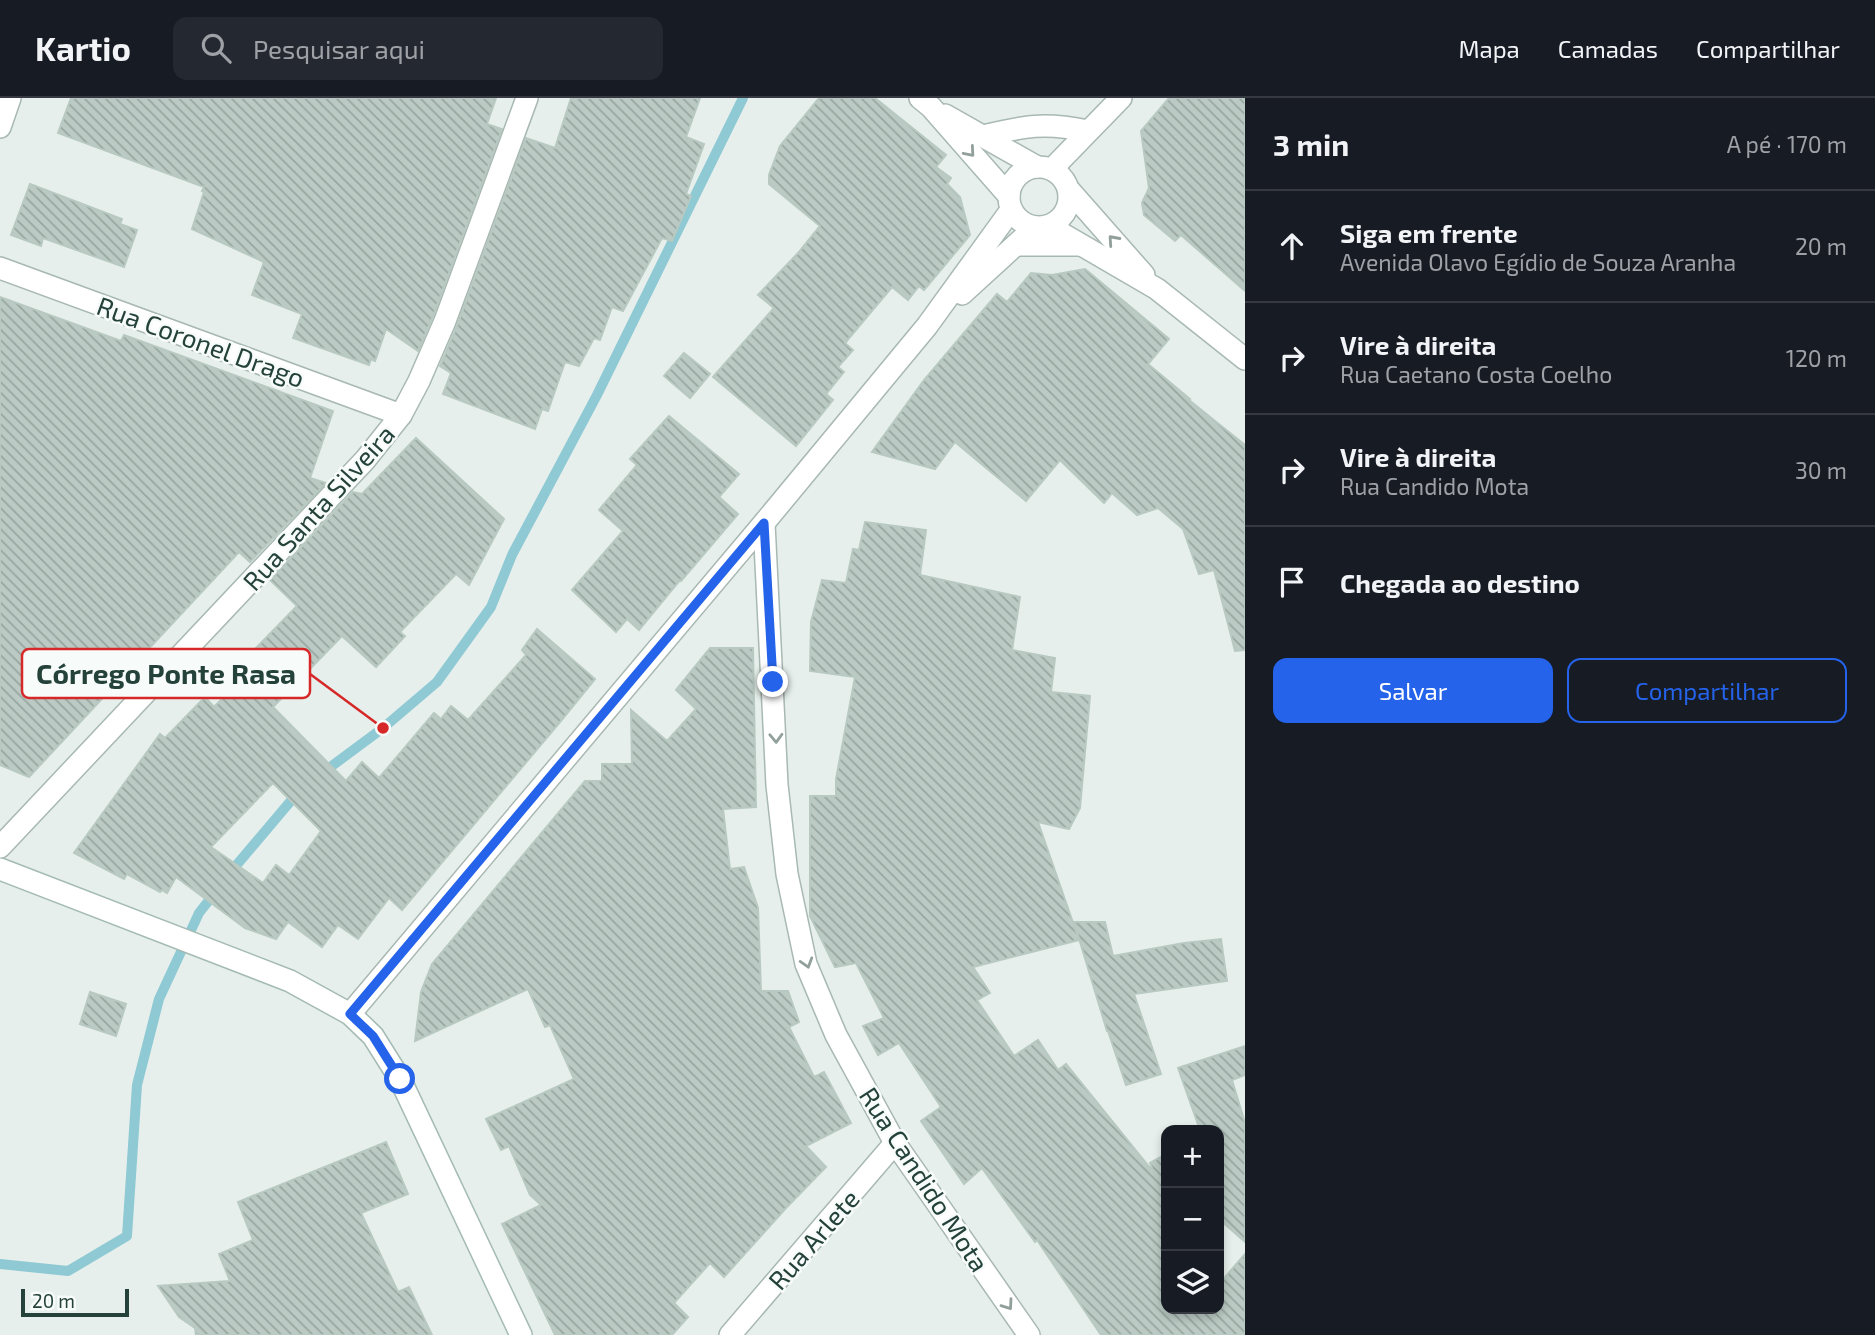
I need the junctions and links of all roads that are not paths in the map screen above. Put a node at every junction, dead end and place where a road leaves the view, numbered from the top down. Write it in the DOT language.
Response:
graph roads {
  1 [pos="10,98"];
  2 [pos="527,98"];
  3 [pos="1121,98"];
  4 [pos="925,103"];
  5 [pos="0,127"];
  6 [pos="1088,131"];
  7 [pos="983,136"];
  8 [pos="1045,168"];
  9 [pos="1070,191"];
  10 [pos="1010,203"];
  11 [pos="1042,227"];
  12 [pos="1016,245"];
  13 [pos="1081,245"];
  14 [pos="0,268"];
  15 [pos="1157,289"];
  16 [pos="927,326"];
  17 [pos="1245,359"];
  18 [pos="401,415"];
  19 [pos="764,523"];
  20 [pos="0,847"];
  21 [pos="0,869"];
  22 [pos="350,1014"];
  23 [pos="895,1143"];
  24 [pos="520,1335"];
  25 [pos="730,1335"];
  26 [pos="1029,1335"];
  1 -- 5 [label="street"];
  2 -- 18 [label="street, Rua Santa Silveira"];
  3 -- 6 [label="street"];
  4 -- 7 [label="street"];
  4 -- 10 [label="street, one-way"];
  6 -- 7 [label="street"];
  6 -- 8 [label="street"];
  7 -- 8 [label="street"];
  8 -- 9 [label="street"];
  8 -- 10 [label="street"];
  9 -- 11 [label="street"];
  15 -- 9 [label="street, one-way"];
  10 -- 11 [label="street"];
  10 -- 16 [label="street"];
  11 -- 12 [label="street"];
  11 -- 13 [label="street"];
  12 -- 13 [label="street"];
  12 -- 16 [label="street"];
  13 -- 15 [label="street"];
  14 -- 18 [label="street, Rua Coronel Drago"];
  15 -- 17 [label="street"];
  16 -- 19 [label="street"];
  18 -- 20 [label="street, Rua Santa Silveira"];
  19 -- 22 [label="street"];
  19 -- 23 [label="street, Rua Candido Mota, one-way"];
  21 -- 22 [label="street"];
  22 -- 24 [label="street"];
  23 -- 25 [label="street, Rua Arlete"];
  23 -- 26 [label="street, Rua Candido Mota, one-way"];
}
